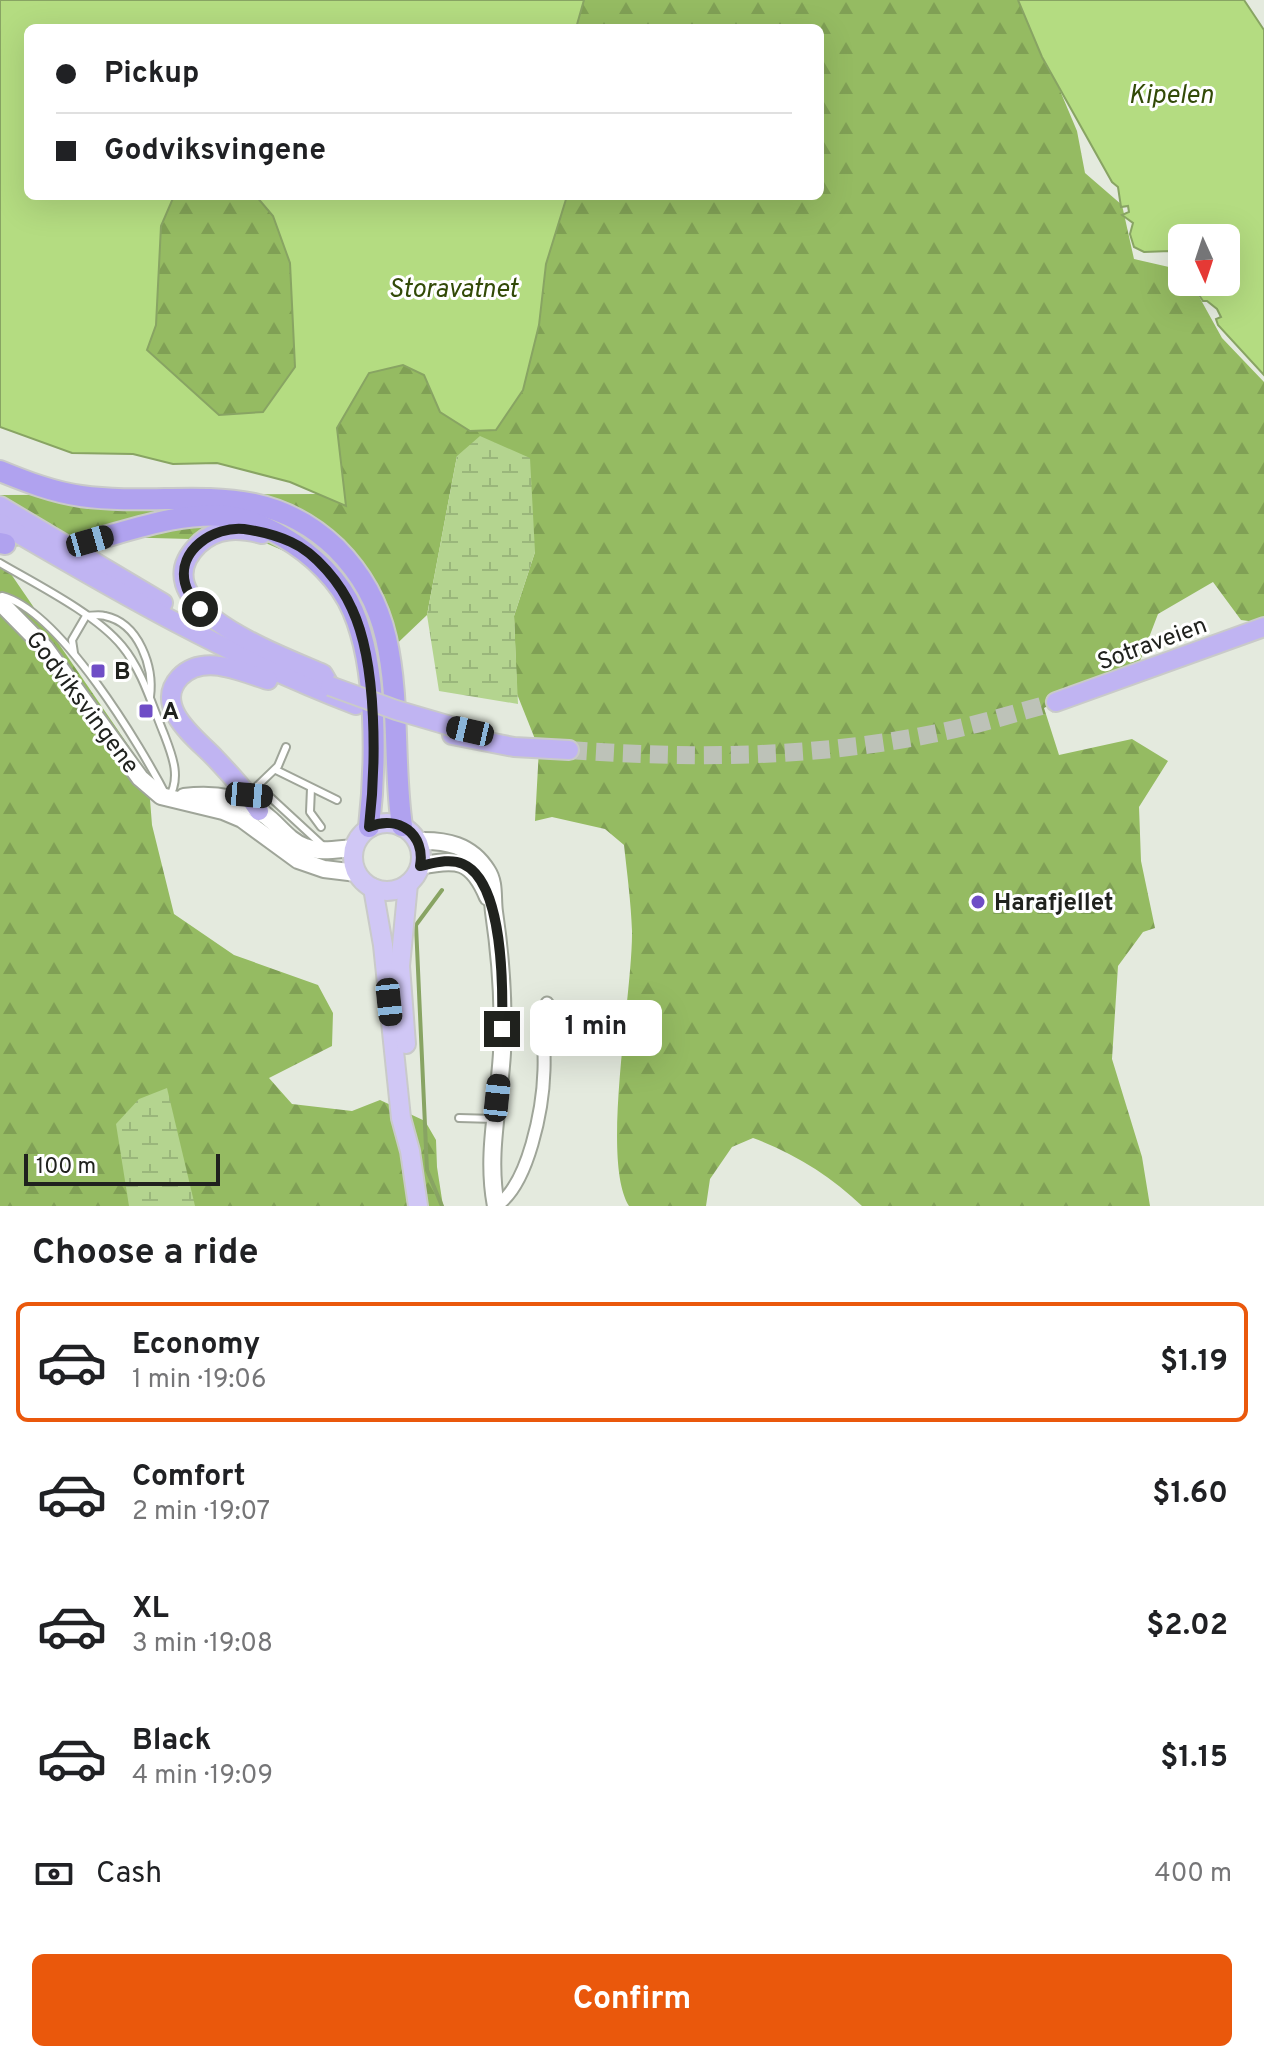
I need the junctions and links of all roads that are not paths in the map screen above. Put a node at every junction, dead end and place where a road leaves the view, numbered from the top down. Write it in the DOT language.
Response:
graph roads {
  1 [pos="0,471"];
  2 [pos="0,506"];
  3 [pos="0,523"];
  4 [pos="90,541"];
  5 [pos="291,542"];
  6 [pos="2,550"];
  7 [pos="0,596"];
  8 [pos="0,602"];
  9 [pos="86,616"];
  10 [pos="1264,627"];
  11 [pos="75,656"];
  12 [pos="267,664"];
  13 [pos="150,699"];
  14 [pos="1056,702"];
  15 [pos="453,731"];
  16 [pos="286,747"];
  17 [pos="569,750"];
  18 [pos="276,770"];
  19 [pos="311,788"];
  20 [pos="337,800"];
  21 [pos="162,804"];
  22 [pos="249,805"];
  23 [pos="402,826"];
  24 [pos="321,827"];
  25 [pos="369,827"];
  26 [pos="418,841"];
  27 [pos="354,848"];
  28 [pos="420,866"];
  29 [pos="357,873"];
  30 [pos="408,884"];
  31 [pos="373,888"];
  32 [pos="493,908"];
  33 [pos="547,1003"];
  34 [pos="459,1118"];
  35 [pos="495,1119"];
  36 [pos="410,1151"];
  37 [pos="418,1206"];
  38 [pos="496,1206"];
  1 -- 23 [label="highway"];
  2 -- 12 [label="highway"];
  3 -- 12 [label="highway"];
  4 -- 5 [label="highway"];
  5 -- 12 [label="highway"];
  5 -- 25 [label="highway"];
  6 -- 9 [label="lane"];
  7 -- 11 [label="lane, Godviksvingene"];
  8 -- 21 [label="main road, Godviksvingene"];
  9 -- 11 [label="lane, Godviksvingene"];
  9 -- 13 [label="lane, Godviksvingene"];
  9 -- 13 [label="lane"];
  10 -- 14 [label="highway, Sotraveien"];
  11 -- 21 [label="lane, Godviksvingene"];
  12 -- 15 [label="highway"];
  12 -- 15 [label="highway, bridge"];
  12 -- 22 [label="highway"];
  13 -- 21 [label="lane, Godviksvingene"];
  15 -- 17 [label="highway"];
  16 -- 18 [label="lane"];
  18 -- 19 [label="lane"];
  18 -- 22 [label="lane"];
  19 -- 20 [label="lane"];
  19 -- 24 [label="lane"];
  21 -- 22 [label="main road"];
  22 -- 27 [label="main road"];
  22 -- 29 [label="main road"];
  23 -- 25 [label="main road"];
  23 -- 26 [label="main road"];
  25 -- 27 [label="main road"];
  26 -- 28 [label="main road"];
  26 -- 32 [label="main road"];
  27 -- 29 [label="main road"];
  28 -- 30 [label="main road"];
  28 -- 32 [label="main road"];
  29 -- 31 [label="main road"];
  30 -- 31 [label="main road"];
  30 -- 36 [label="main road"];
  31 -- 36 [label="main road"];
  32 -- 35 [label="main road"];
  33 -- 38 [label="street"];
  34 -- 35 [label="lane"];
  35 -- 38 [label="main road"];
  36 -- 37 [label="main road"];
}
